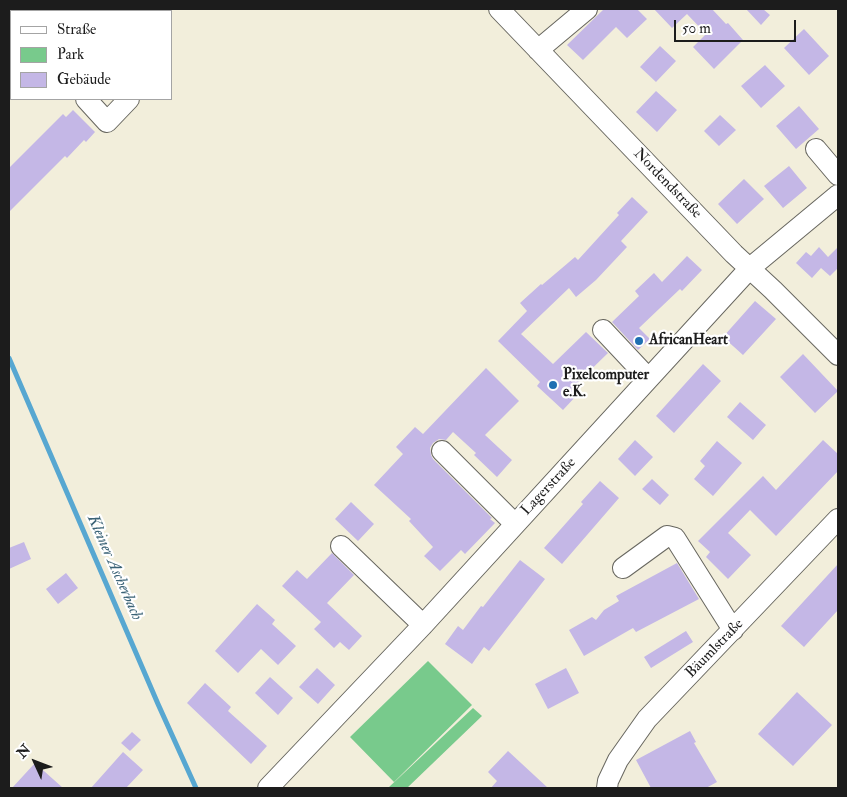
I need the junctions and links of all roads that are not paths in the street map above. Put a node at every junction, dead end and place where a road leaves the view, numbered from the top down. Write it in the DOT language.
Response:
graph roads {
  1 [pos="500,9"];
  2 [pos="587,9"];
  3 [pos="538,50"];
  4 [pos="87,100"];
  5 [pos="128,100"];
  6 [pos="816,149"];
  7 [pos="838,175"];
  8 [pos="838,195"];
  9 [pos="750,268"];
  10 [pos="603,330"];
  11 [pos="838,355"];
  12 [pos="648,378"];
  13 [pos="442,451"];
  14 [pos="838,519"];
  15 [pos="515,524"];
  16 [pos="341,546"];
  17 [pos="623,568"];
  18 [pos="423,625"];
  19 [pos="733,630"];
  20 [pos="268,788"];
  21 [pos="607,788"];
  1 -- 3 [label="street, Nordendstraße"];
  2 -- 3 [label="street"];
  3 -- 9 [label="street, Nordendstraße"];
  4 -- 5 [label="street"];
  6 -- 7 [label="street"];
  8 -- 9 [label="street, Lagerstraße"];
  9 -- 11 [label="street, Nordendstraße"];
  9 -- 12 [label="street, Lagerstraße"];
  10 -- 12 [label="street"];
  12 -- 15 [label="street, Lagerstraße"];
  13 -- 15 [label="street"];
  14 -- 19 [label="street, Bäumlstraße"];
  15 -- 18 [label="street, Lagerstraße"];
  16 -- 18 [label="street"];
  17 -- 19 [label="street"];
  18 -- 20 [label="street, Lagerstraße"];
  19 -- 21 [label="street, Bäumlstraße"];
}
